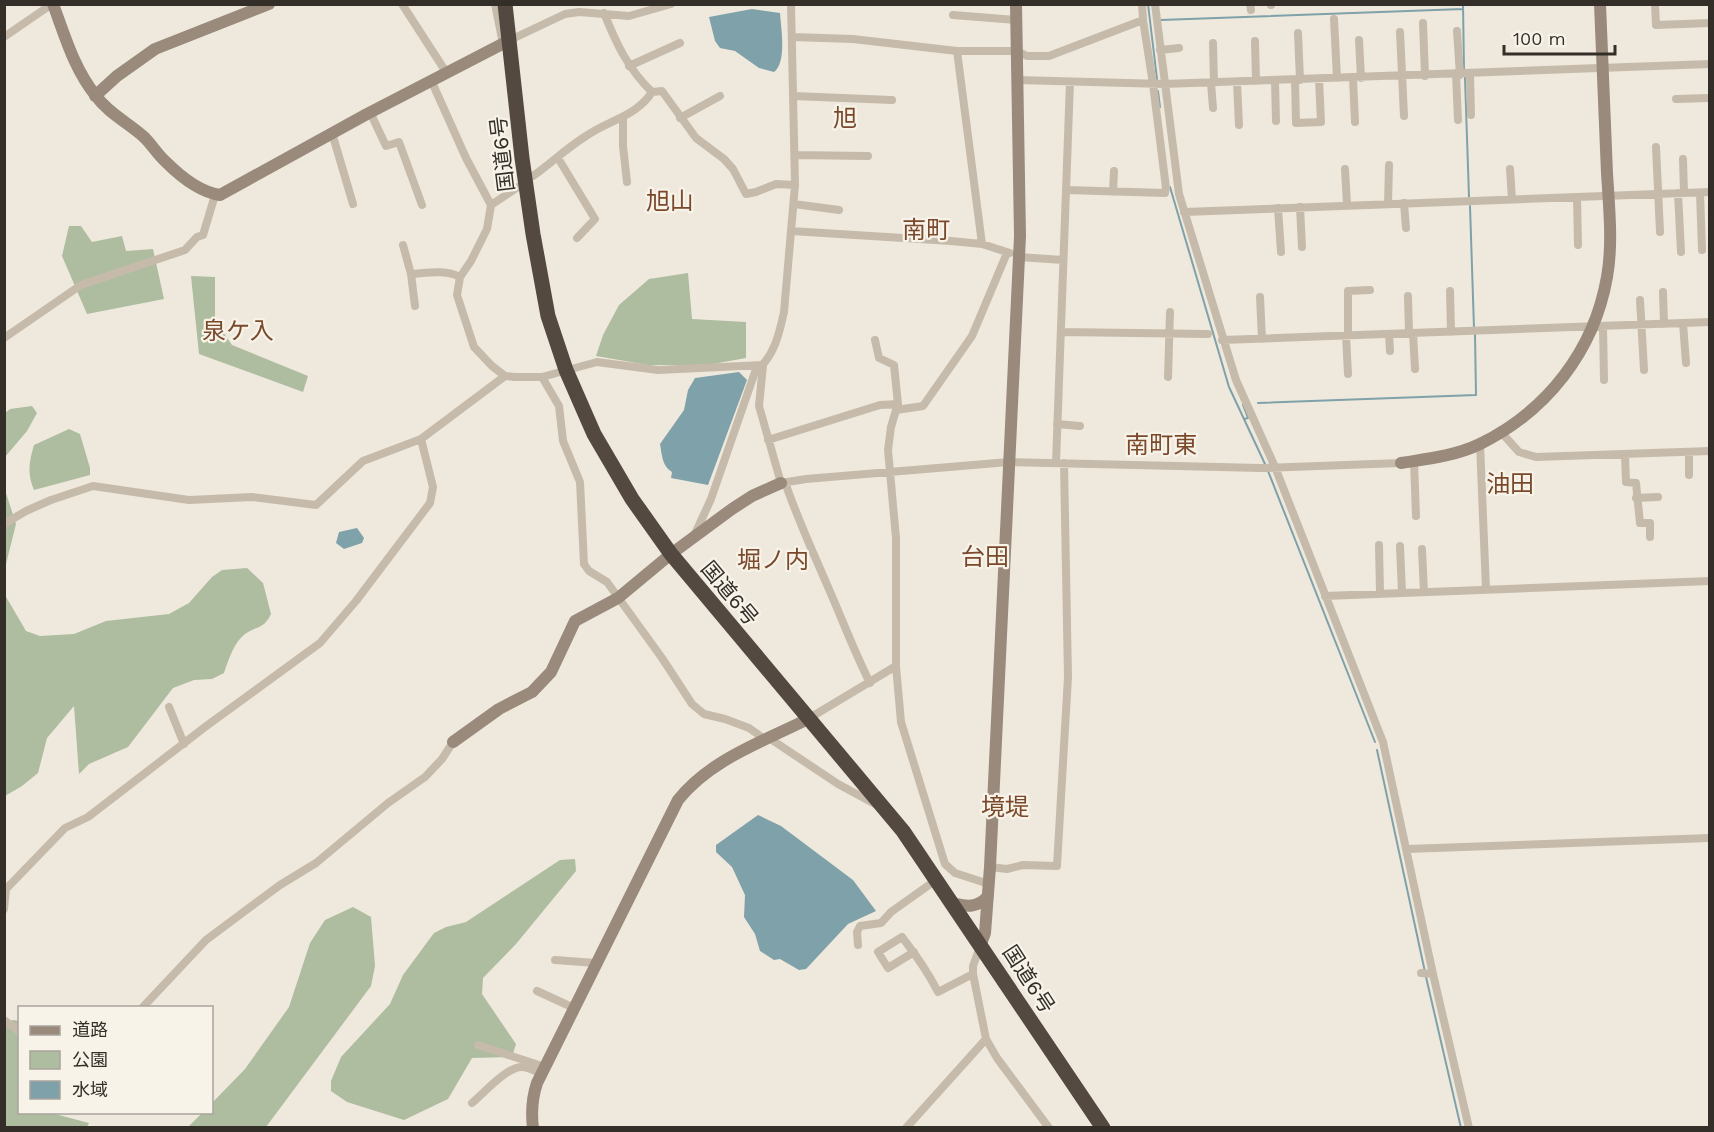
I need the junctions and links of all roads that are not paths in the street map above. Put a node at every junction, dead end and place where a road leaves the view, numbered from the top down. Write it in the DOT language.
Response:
graph roads {
  1 [pos="53,4"];
  2 [pos="269,4"];
  3 [pos="402,4"];
  4 [pos="495,4"];
  5 [pos="506,4"];
  6 [pos="670,4"];
  7 [pos="791,4"];
  8 [pos="1016,4"];
  9 [pos="1142,4"];
  10 [pos="1155,4"];
  11 [pos="1600,4"];
  12 [pos="1655,4"];
  13 [pos="604,13"];
  14 [pos="953,15"];
  15 [pos="1016,20"];
  16 [pos="1143,20"];
  17 [pos="1334,20"];
  18 [pos="1422,22"];
  19 [pos="1710,23"];
  20 [pos="1458,31"];
  21 [pos="1400,32"];
  22 [pos="1298,33"];
  23 [pos="4,37"];
  24 [pos="792,37"];
  25 [pos="1359,40"];
  26 [pos="1255,41"];
  27 [pos="507,42"];
  28 [pos="681,43"];
  29 [pos="1213,43"];
  30 [pos="1179,48"];
  31 [pos="1160,50"];
  32 [pos="957,51"];
  33 [pos="1017,51"];
  34 [pos="1710,64"];
  35 [pos="629,66"];
  36 [pos="1603,68"];
  37 [pos="446,72"];
  38 [pos="1470,74"];
  39 [pos="1458,75"];
  40 [pos="1402,76"];
  41 [pos="1425,76"];
  42 [pos="1337,78"];
  43 [pos="1357,78"];
  44 [pos="1319,79"];
  45 [pos="431,80"];
  46 [pos="1017,80"];
  47 [pos="1297,80"];
  48 [pos="1256,81"];
  49 [pos="1275,81"];
  50 [pos="1070,82"];
  51 [pos="1237,82"];
  52 [pos="1213,83"];
  53 [pos="1153,84"];
  54 [pos="1164,84"];
  55 [pos="652,92"];
  56 [pos="95,96"];
  57 [pos="720,96"];
  58 [pos="793,96"];
  59 [pos="1710,98"];
  60 [pos="1676,99"];
  61 [pos="892,100"];
  62 [pos="1213,108"];
  63 [pos="370,112"];
  64 [pos="1471,115"];
  65 [pos="1404,116"];
  66 [pos="623,118"];
  67 [pos="680,118"];
  68 [pos="1458,120"];
  69 [pos="1276,121"];
  70 [pos="1355,122"];
  71 [pos="1239,125"];
  72 [pos="332,133"];
  73 [pos="1656,147"];
  74 [pos="795,155"];
  75 [pos="868,156"];
  76 [pos="558,158"];
  77 [pos="1683,159"];
  78 [pos="1389,165"];
  79 [pos="1344,169"];
  80 [pos="1510,169"];
  81 [pos="1114,171"];
  82 [pos="533,176"];
  83 [pos="627,182"];
  84 [pos="795,185"];
  85 [pos="518,187"];
  86 [pos="1066,190"];
  87 [pos="1113,192"];
  88 [pos="1710,192"];
  89 [pos="1681,193"];
  90 [pos="1700,193"];
  91 [pos="1658,194"];
  92 [pos="215,195"];
  93 [pos="1609,196"];
  94 [pos="1577,197"];
  95 [pos="1512,199"];
  96 [pos="1404,203"];
  97 [pos="353,204"];
  98 [pos="794,204"];
  99 [pos="1388,204"];
  100 [pos="422,205"];
  101 [pos="490,206"];
  102 [pos="1347,206"];
  103 [pos="1300,207"];
  104 [pos="1278,208"];
  105 [pos="839,210"];
  106 [pos="1184,212"];
  107 [pos="1406,228"];
  108 [pos="791,231"];
  109 [pos="1660,232"];
  110 [pos="577,238"];
  111 [pos="982,244"];
  112 [pos="403,245"];
  113 [pos="1578,245"];
  114 [pos="1302,247"];
  115 [pos="1702,250"];
  116 [pos="1281,252"];
  117 [pos="1681,252"];
  118 [pos="1015,254"];
  119 [pos="1063,260"];
  120 [pos="411,274"];
  121 [pos="460,277"];
  122 [pos="1370,290"];
  123 [pos="1450,291"];
  124 [pos="1663,292"];
  125 [pos="1260,297"];
  126 [pos="1408,297"];
  127 [pos="1640,300"];
  128 [pos="415,306"];
  129 [pos="1170,312"];
  130 [pos="1710,322"];
  131 [pos="1683,323"];
  132 [pos="1664,324"];
  133 [pos="1641,325"];
  134 [pos="1598,326"];
  135 [pos="1061,332"];
  136 [pos="1451,332"];
  137 [pos="1169,333"];
  138 [pos="1411,333"];
  139 [pos="1208,334"];
  140 [pos="1389,334"];
  141 [pos="1347,335"];
  142 [pos="4,338"];
  143 [pos="1262,339"];
  144 [pos="875,340"];
  145 [pos="1222,340"];
  146 [pos="1390,351"];
  147 [pos="1686,363"];
  148 [pos="763,365"];
  149 [pos="1415,369"];
  150 [pos="566,370"];
  151 [pos="1644,370"];
  152 [pos="1348,374"];
  153 [pos="505,376"];
  154 [pos="542,377"];
  155 [pos="1168,377"];
  156 [pos="1604,380"];
  157 [pos="897,407"];
  158 [pos="1057,424"];
  159 [pos="1080,426"];
  160 [pos="1500,431"];
  161 [pos="421,439"];
  162 [pos="768,440"];
  163 [pos="1480,444"];
  164 [pos="1710,451"];
  165 [pos="1689,452"];
  166 [pos="1625,454"];
  167 [pos="1414,461"];
  168 [pos="1009,462"];
  169 [pos="1060,463"];
  170 [pos="1401,463"];
  171 [pos="1275,467"];
  172 [pos="890,473"];
  173 [pos="1689,475"];
  174 [pos="783,483"];
  175 [pos="1658,497"];
  176 [pos="1636,498"];
  177 [pos="1416,516"];
  178 [pos="4,524"];
  179 [pos="1650,537"];
  180 [pos="693,538"];
  181 [pos="1379,545"];
  182 [pos="1400,546"];
  183 [pos="1422,549"];
  184 [pos="671,554"];
  185 [pos="1710,581"];
  186 [pos="1486,589"];
  187 [pos="1402,592"];
  188 [pos="1424,592"];
  189 [pos="1380,593"];
  190 [pos="1325,596"];
  191 [pos="618,598"];
  192 [pos="896,666"];
  193 [pos="870,683"];
  194 [pos="169,707"];
  195 [pos="808,719"];
  196 [pos="768,739"];
  197 [pos="453,742"];
  198 [pos="184,744"];
  199 [pos="883,808"];
  200 [pos="1710,838"];
  201 [pos="1407,849"];
  202 [pos="990,867"];
  203 [pos="936,880"];
  204 [pos="5,889"];
  205 [pos="989,890"];
  206 [pos="952,903"];
  207 [pos="4,909"];
  208 [pos="981,944"];
  209 [pos="858,945"];
  210 [pos="914,952"];
  211 [pos="555,960"];
  212 [pos="596,963"];
  213 [pos="1421,973"];
  214 [pos="973,974"];
  215 [pos="1433,974"];
  216 [pos="537,991"];
  217 [pos="144,1006"];
  218 [pos="574,1008"];
  219 [pos="4,1020"];
  220 [pos="18,1030"];
  221 [pos="986,1039"];
  222 [pos="478,1045"];
  223 [pos="543,1070"];
  224 [pos="472,1103"];
  225 [pos="533,1128"];
  226 [pos="906,1128"];
  227 [pos="1049,1128"];
  228 [pos="1103,1128"];
  229 [pos="1469,1128"];
  1 -- 23 [label="street"];
  1 -- 56 [label="street"];
  2 -- 56 [label="street"];
  3 -- 37 [label="street"];
  4 -- 27 [label="street"];
  5 -- 27 [label="highway, 国道6号"];
  6 -- 13 [label="street"];
  7 -- 24 [label="street"];
  8 -- 15 [label="street"];
  9 -- 16 [label="street"];
  10 -- 31 [label="street"];
  11 -- 36 [label="street"];
  12 -- 19 [label="street"];
  13 -- 27 [label="street"];
  13 -- 35 [label="street"];
  14 -- 15 [label="street"];
  15 -- 33 [label="street"];
  16 -- 33 [label="street"];
  16 -- 53 [label="street"];
  17 -- 42 [label="street"];
  18 -- 41 [label="street"];
  20 -- 39 [label="street"];
  21 -- 40 [label="street"];
  22 -- 47 [label="street"];
  24 -- 32 [label="street"];
  24 -- 58 [label="street"];
  25 -- 43 [label="street"];
  26 -- 48 [label="street"];
  27 -- 37 [label="street"];
  27 -- 150 [label="highway, 国道6号"];
  28 -- 35 [label="street"];
  29 -- 52 [label="street"];
  30 -- 31 [label="street"];
  31 -- 54 [label="street"];
  32 -- 33 [label="street"];
  32 -- 111 [label="street"];
  33 -- 46 [label="street"];
  34 -- 36 [label="street"];
  35 -- 55 [label="street"];
  36 -- 38 [label="street"];
  36 -- 93 [label="street"];
  37 -- 45 [label="street"];
  38 -- 39 [label="street"];
  38 -- 64 [label="street"];
  39 -- 41 [label="street"];
  39 -- 68 [label="street"];
  40 -- 41 [label="street"];
  40 -- 43 [label="street"];
  40 -- 65 [label="street"];
  42 -- 43 [label="street"];
  42 -- 44 [label="street"];
  43 -- 70 [label="street"];
  44 -- 47 [label="street"];
  44 -- 47 [label="street"];
  45 -- 63 [label="street"];
  45 -- 101 [label="street"];
  46 -- 50 [label="street"];
  46 -- 118 [label="street"];
  47 -- 49 [label="street"];
  48 -- 49 [label="street"];
  48 -- 51 [label="street"];
  49 -- 69 [label="street"];
  50 -- 53 [label="street"];
  50 -- 86 [label="street"];
  51 -- 52 [label="street"];
  51 -- 71 [label="street"];
  52 -- 54 [label="street"];
  52 -- 62 [label="street"];
  53 -- 54 [label="street"];
  53 -- 87 [label="street"];
  54 -- 106 [label="street"];
  55 -- 66 [label="street"];
  55 -- 67 [label="street"];
  56 -- 92 [label="street"];
  57 -- 67 [label="street"];
  58 -- 61 [label="street"];
  58 -- 74 [label="street"];
  59 -- 60 [label="street"];
  63 -- 72 [label="street"];
  63 -- 100 [label="street"];
  66 -- 76 [label="street"];
  66 -- 83 [label="street"];
  67 -- 84 [label="street"];
  72 -- 92 [label="street"];
  72 -- 97 [label="street"];
  73 -- 91 [label="street"];
  74 -- 75 [label="street"];
  74 -- 84 [label="street"];
  76 -- 82 [label="street"];
  76 -- 110 [label="street"];
  77 -- 89 [label="street"];
  78 -- 99 [label="street"];
  79 -- 102 [label="street"];
  80 -- 95 [label="street"];
  81 -- 87 [label="street"];
  84 -- 98 [label="street"];
  85 -- 101 [label="street"];
  86 -- 87 [label="street"];
  86 -- 119 [label="street"];
  88 -- 90 [label="street"];
  89 -- 90 [label="street"];
  89 -- 91 [label="street"];
  89 -- 117 [label="street"];
  90 -- 115 [label="street"];
  91 -- 93 [label="street"];
  91 -- 109 [label="street"];
  92 -- 142 [label="street"];
  93 -- 94 [label="street"];
  93 -- 134 [label="street"];
  94 -- 95 [label="street"];
  94 -- 113 [label="street"];
  95 -- 96 [label="street"];
  96 -- 99 [label="street"];
  96 -- 107 [label="street"];
  98 -- 105 [label="street"];
  98 -- 108 [label="street"];
  99 -- 102 [label="street"];
  101 -- 121 [label="street"];
  102 -- 103 [label="street"];
  103 -- 104 [label="street"];
  103 -- 114 [label="street"];
  104 -- 106 [label="street"];
  104 -- 116 [label="street"];
  106 -- 145 [label="street"];
  108 -- 111 [label="street"];
  108 -- 148 [label="street"];
  111 -- 118 [label="street"];
  112 -- 120 [label="street"];
  118 -- 119 [label="street"];
  118 -- 157 [label="street"];
  118 -- 168 [label="street"];
  119 -- 135 [label="street"];
  120 -- 121 [label="street"];
  120 -- 128 [label="street"];
  121 -- 153 [label="street"];
  122 -- 141 [label="street"];
  123 -- 136 [label="street"];
  124 -- 132 [label="street"];
  125 -- 143 [label="street"];
  126 -- 138 [label="street"];
  127 -- 133 [label="street"];
  129 -- 137 [label="street"];
  130 -- 131 [label="street"];
  131 -- 132 [label="street"];
  131 -- 147 [label="street"];
  132 -- 133 [label="street"];
  133 -- 134 [label="street"];
  133 -- 151 [label="street"];
  134 -- 136 [label="street"];
  134 -- 156 [label="street"];
  134 -- 160 [label="street"];
  135 -- 137 [label="street"];
  135 -- 158 [label="street"];
  136 -- 138 [label="street"];
  137 -- 139 [label="street"];
  137 -- 155 [label="street"];
  138 -- 140 [label="street"];
  138 -- 149 [label="street"];
  140 -- 141 [label="street"];
  140 -- 146 [label="street"];
  141 -- 143 [label="street"];
  141 -- 152 [label="street"];
  143 -- 145 [label="street"];
  144 -- 157 [label="street"];
  145 -- 171 [label="street"];
  148 -- 150 [label="street"];
  148 -- 162 [label="street"];
  148 -- 180 [label="street"];
  150 -- 154 [label="street"];
  150 -- 184 [label="highway, 国道6号"];
  153 -- 154 [label="street"];
  153 -- 161 [label="street"];
  154 -- 191 [label="street"];
  157 -- 162 [label="street"];
  157 -- 172 [label="street"];
  158 -- 159 [label="street"];
  158 -- 169 [label="street"];
  160 -- 163 [label="street"];
  160 -- 166 [label="street"];
  161 -- 178 [label="street"];
  161 -- 198 [label="street"];
  162 -- 174 [label="street"];
  163 -- 167 [label="street"];
  163 -- 186 [label="street"];
  164 -- 165 [label="street"];
  165 -- 166 [label="street"];
  165 -- 173 [label="street"];
  166 -- 176 [label="street"];
  167 -- 170 [label="street"];
  167 -- 177 [label="street"];
  168 -- 169 [label="street"];
  168 -- 172 [label="street"];
  168 -- 202 [label="street"];
  169 -- 171 [label="street"];
  169 -- 202 [label="street"];
  170 -- 171 [label="street"];
  171 -- 190 [label="street"];
  172 -- 174 [label="street"];
  172 -- 192 [label="street"];
  174 -- 180 [label="street"];
  174 -- 193 [label="street"];
  175 -- 176 [label="street"];
  176 -- 179 [label="street"];
  180 -- 184 [label="street"];
  181 -- 189 [label="street"];
  182 -- 187 [label="street"];
  183 -- 188 [label="street"];
  184 -- 191 [label="street"];
  184 -- 195 [label="highway, 国道6号"];
  185 -- 186 [label="street"];
  186 -- 188 [label="street"];
  187 -- 188 [label="street"];
  187 -- 189 [label="street"];
  189 -- 190 [label="street"];
  190 -- 201 [label="street"];
  191 -- 196 [label="street"];
  191 -- 197 [label="street"];
  192 -- 193 [label="street"];
  192 -- 205 [label="street"];
  193 -- 195 [label="street"];
  194 -- 198 [label="street"];
  195 -- 196 [label="street"];
  195 -- 199 [label="highway, 国道6号"];
  196 -- 199 [label="street"];
  196 -- 212 [label="street"];
  197 -- 217 [label="street"];
  198 -- 204 [label="street"];
  199 -- 203 [label="highway, 国道6号"];
  200 -- 201 [label="street"];
  201 -- 215 [label="street"];
  202 -- 205 [label="street"];
  203 -- 206 [label="highway, 国道6号"];
  203 -- 209 [label="street"];
  204 -- 207 [label="street"];
  205 -- 206 [label="street"];
  205 -- 208 [label="street"];
  206 -- 208 [label="highway, 国道6号"];
  208 -- 214 [label="street"];
  208 -- 228 [label="highway, 国道6号"];
  210 -- 214 [label="street"];
  211 -- 212 [label="street"];
  212 -- 218 [label="street"];
  213 -- 215 [label="street"];
  214 -- 221 [label="street"];
  215 -- 229 [label="street"];
  216 -- 218 [label="street"];
  218 -- 223 [label="street"];
  219 -- 220 [label="street"];
  221 -- 226 [label="street"];
  221 -- 227 [label="street"];
  222 -- 223 [label="street"];
  223 -- 224 [label="street"];
  223 -- 225 [label="street"];
}
